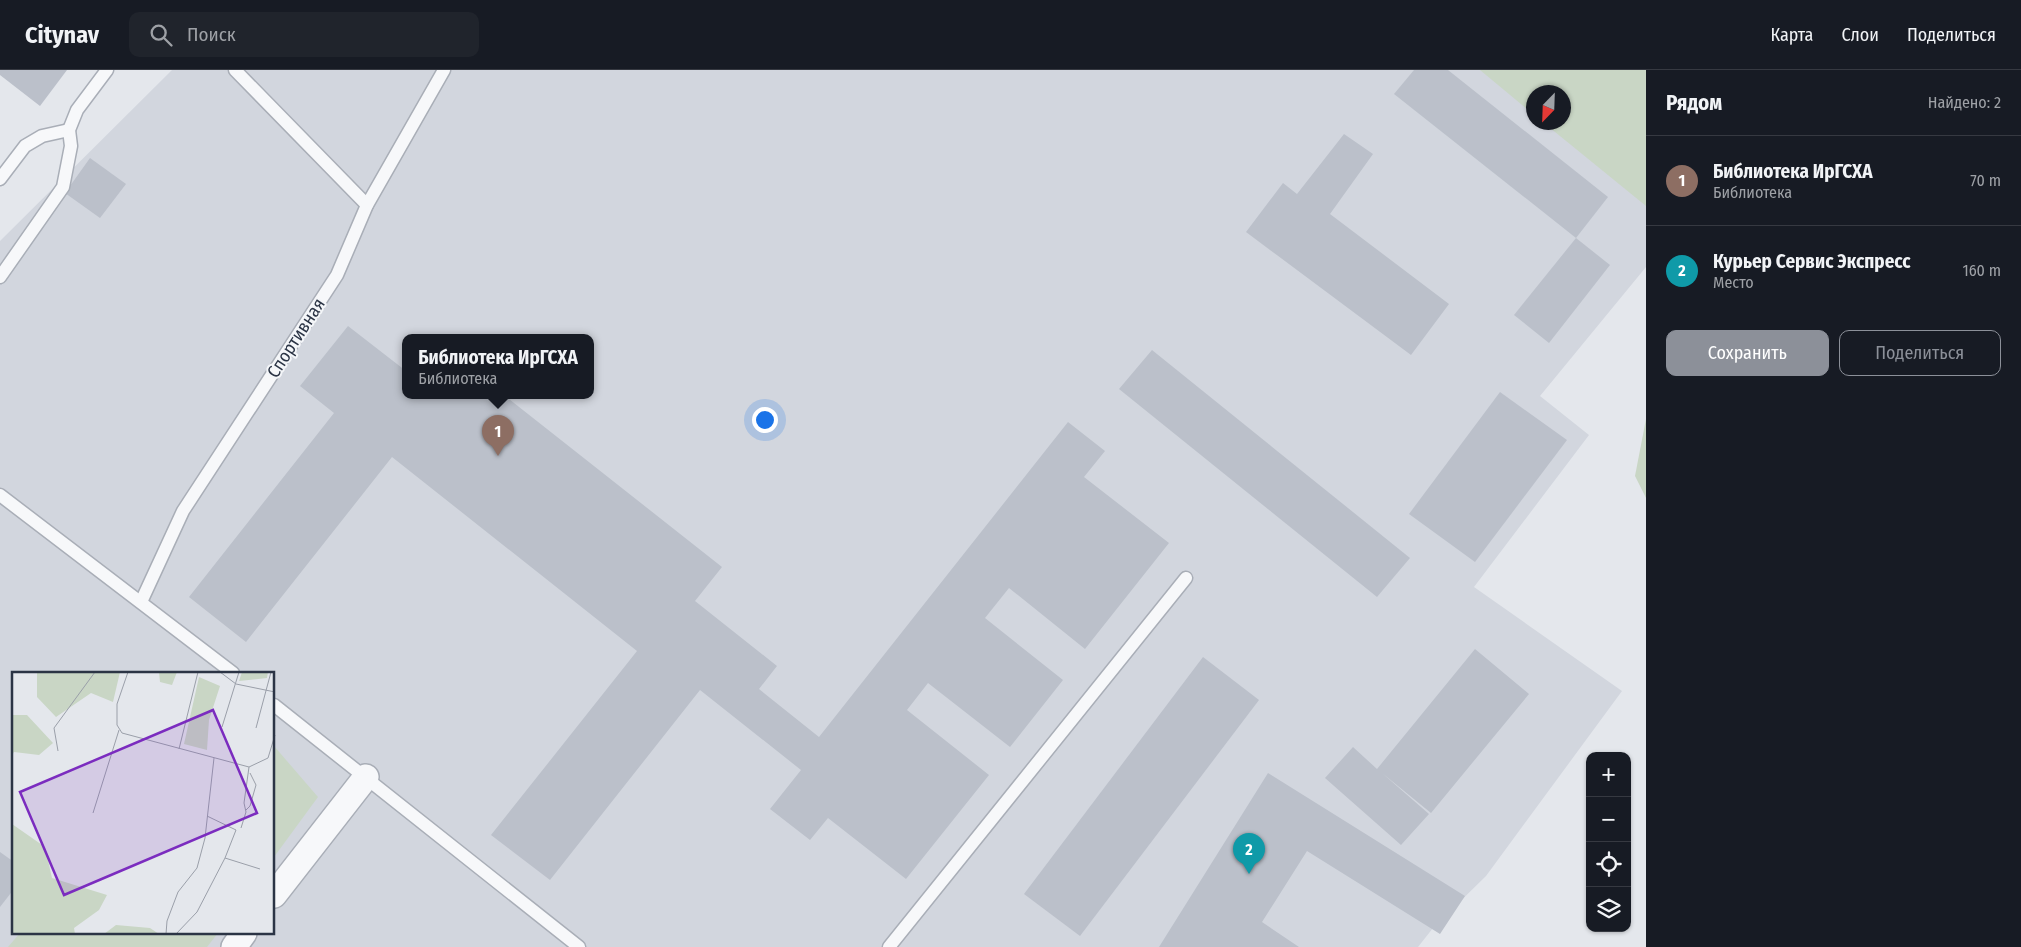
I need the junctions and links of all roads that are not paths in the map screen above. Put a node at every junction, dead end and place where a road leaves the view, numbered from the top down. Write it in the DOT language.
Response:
graph roads {
  1 [pos="107,70"];
  2 [pos="235,70"];
  3 [pos="444,70"];
  4 [pos="70,130"];
  5 [pos="0,179"];
  6 [pos="367,205"];
  7 [pos="0,277"];
  8 [pos="0,495"];
  9 [pos="1186,578"];
  10 [pos="141,602"];
  11 [pos="232,672"];
  12 [pos="275,706"];
  13 [pos="366,777"];
  14 [pos="275,894"];
  15 [pos="243,934"];
  16 [pos="234,947"];
  17 [pos="579,947"];
  18 [pos="889,947"];
  1 -- 4 [label="lane"];
  2 -- 6 [label="lane"];
  3 -- 6 [label="lane, Спортивная"];
  4 -- 5 [label="lane"];
  4 -- 7 [label="lane"];
  6 -- 10 [label="lane, Спортивная"];
  8 -- 10 [label="lane"];
  9 -- 18 [label="lane"];
  10 -- 11 [label="lane"];
  12 -- 13 [label="lane"];
  13 -- 14 [label="street"];
  13 -- 17 [label="lane"];
  15 -- 16 [label="street"];
}
